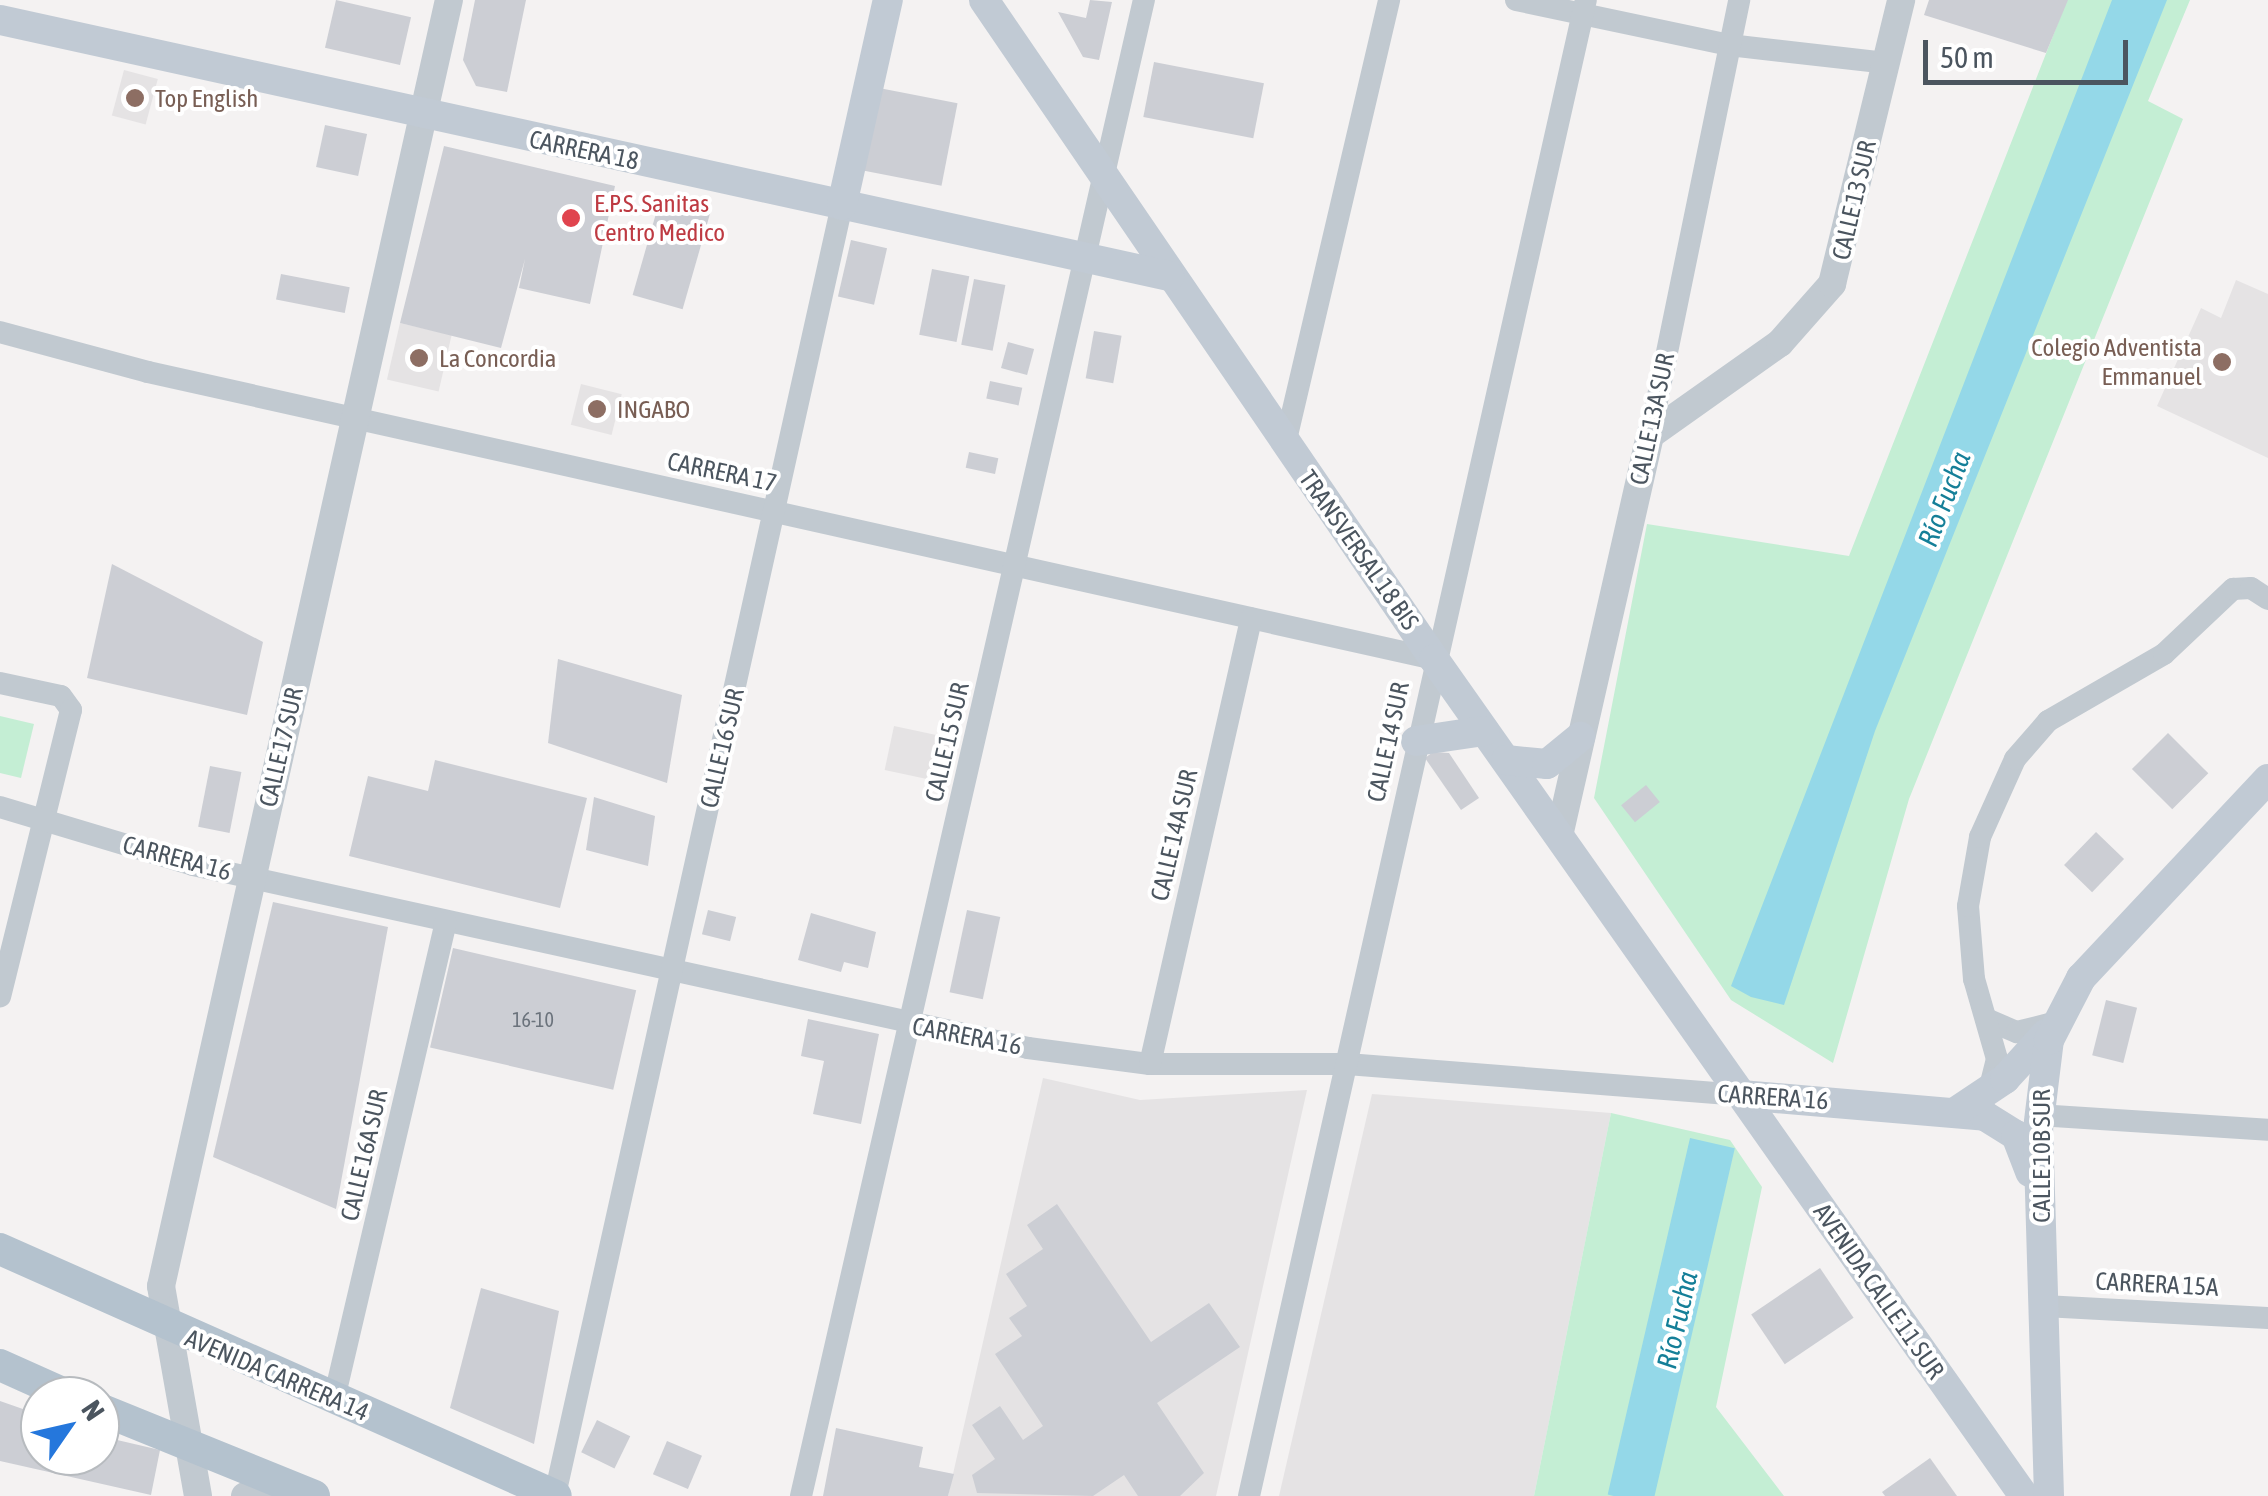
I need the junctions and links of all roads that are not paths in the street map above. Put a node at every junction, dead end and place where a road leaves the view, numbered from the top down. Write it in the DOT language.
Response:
graph roads {
  1 [pos="3,0"];
  2 [pos="449,0"];
  3 [pos="888,0"];
  4 [pos="984,0"];
  5 [pos="1144,0"];
  6 [pos="1389,0"];
  7 [pos="1516,0"];
  8 [pos="1739,0"];
  9 [pos="1900,0"];
  10 [pos="1584,7"];
  11 [pos="0,12"];
  12 [pos="0,20"];
  13 [pos="1729,45"];
  14 [pos="1886,63"];
  15 [pos="424,116"];
  16 [pos="1104,181"];
  17 [pos="842,205"];
  18 [pos="1086,258"];
  19 [pos="1169,276"];
  20 [pos="0,332"];
  21 [pos="356,419"];
  22 [pos="1650,435"];
  23 [pos="1285,444"];
  24 [pos="774,512"];
  25 [pos="1016,566"];
  26 [pos="2268,599"];
  27 [pos="1251,618"];
  28 [pos="1434,658"];
  29 [pos="0,683"];
  30 [pos="1484,730"];
  31 [pos="1580,737"];
  32 [pos="1416,741"];
  33 [pos="1506,760"];
  34 [pos="2268,779"];
  35 [pos="0,807"];
  36 [pos="40,819"];
  37 [pos="1558,836"];
  38 [pos="252,878"];
  39 [pos="446,923"];
  40 [pos="671,974"];
  41 [pos="0,996"];
  42 [pos="2057,1016"];
  43 [pos="1986,1019"];
  44 [pos="910,1026"];
  45 [pos="1150,1064"];
  46 [pos="1348,1064"];
  47 [pos="1989,1091"];
  48 [pos="1741,1095"];
  49 [pos="1957,1111"];
  50 [pos="2038,1114"];
  51 [pos="2268,1130"];
  52 [pos="2041,1214"];
  53 [pos="0,1249"];
  54 [pos="2044,1306"];
  55 [pos="2268,1318"];
  56 [pos="166,1326"];
  57 [pos="0,1365"];
  58 [pos="25,1376"];
  59 [pos="334,1399"];
  60 [pos="120,1417"];
  61 [pos="192,1446"];
  62 [pos="276,1481"];
  63 [pos="2019,1493"];
  64 [pos="198,1496"];
  65 [pos="245,1496"];
  66 [pos="314,1496"];
  67 [pos="556,1496"];
  68 [pos="800,1496"];
  69 [pos="1249,1496"];
  70 [pos="2049,1496"];
  1 -- 11 [label="street"];
  2 -- 15 [label="street, CALLE 17 SUR"];
  3 -- 17 [label="main road, CALLE 16 SUR"];
  4 -- 16 [label="main road, TRANSVERSAL 18 BIS"];
  5 -- 16 [label="street, CALLE 15 SUR"];
  6 -- 23 [label="street"];
  7 -- 10 [label="street"];
  8 -- 13 [label="street, CALLE 13A SUR"];
  9 -- 14 [label="street, CALLE 13 SUR"];
  10 -- 13 [label="street"];
  10 -- 28 [label="street, CALLE 14 SUR"];
  12 -- 15 [label="main road, CARRERA 18"];
  13 -- 14 [label="street"];
  13 -- 22 [label="street, CALLE 13A SUR"];
  14 -- 22 [label="street, CALLE 13 SUR"];
  15 -- 17 [label="main road, CARRERA 18"];
  15 -- 21 [label="street, CALLE 17 SUR"];
  16 -- 18 [label="street, CALLE 15 SUR"];
  16 -- 19 [label="main road, TRANSVERSAL 18 BIS"];
  17 -- 18 [label="main road, CARRERA 18"];
  17 -- 24 [label="street, CALLE 16 SUR"];
  18 -- 19 [label="main road, CARRERA 18"];
  18 -- 25 [label="street, CALLE 15 SUR"];
  19 -- 23 [label="main road, TRANSVERSAL 18 BIS"];
  20 -- 21 [label="street, CARRERA 17"];
  21 -- 24 [label="street, CARRERA 17"];
  21 -- 38 [label="street, CALLE 17 SUR"];
  22 -- 31 [label="street, CALLE 13A SUR"];
  23 -- 28 [label="main road, TRANSVERSAL 18 BIS"];
  24 -- 25 [label="street, CARRERA 17"];
  24 -- 40 [label="street, CALLE 16 SUR"];
  25 -- 27 [label="street, CARRERA 17"];
  25 -- 44 [label="street, CALLE 15 SUR"];
  26 -- 43 [label="street"];
  27 -- 28 [label="street, CARRERA 17"];
  27 -- 45 [label="street, CALLE 14A SUR"];
  28 -- 30 [label="main road, TRANSVERSAL 18 BIS"];
  28 -- 32 [label="street, CALLE 14 SUR"];
  29 -- 36 [label="street"];
  30 -- 32 [label="main road"];
  30 -- 33 [label="main road, TRANSVERSAL 18 BIS"];
  31 -- 33 [label="main road"];
  31 -- 37 [label="street, CALLE 13A SUR"];
  32 -- 46 [label="street, CALLE 14 SUR"];
  33 -- 37 [label="main road, TRANSVERSAL 18 BIS"];
  34 -- 42 [label="main road, CALLE 10B SUR"];
  35 -- 36 [label="street, CARRERA 16"];
  36 -- 38 [label="street, CARRERA 16"];
  36 -- 41 [label="street"];
  37 -- 48 [label="main road, TRANSVERSAL 18 BIS"];
  38 -- 39 [label="street, CARRERA 16"];
  38 -- 56 [label="street, CALLE 17 SUR"];
  39 -- 40 [label="street, CARRERA 16"];
  39 -- 59 [label="street, CALLE 16A SUR"];
  40 -- 44 [label="street, CARRERA 16"];
  40 -- 67 [label="street, CALLE 16 SUR"];
  42 -- 43 [label="street"];
  42 -- 47 [label="main road"];
  42 -- 50 [label="main road, CALLE 10B SUR"];
  43 -- 47 [label="street"];
  44 -- 45 [label="street, CARRERA 16"];
  44 -- 68 [label="street, CALLE 15 SUR"];
  45 -- 46 [label="street, CARRERA 16"];
  46 -- 48 [label="street, CARRERA 16"];
  46 -- 69 [label="street, CALLE 14 SUR"];
  47 -- 49 [label="main road"];
  48 -- 49 [label="main road, CARRERA 16"];
  48 -- 63 [label="main road, AVENIDA CALLE 11 SUR"];
  49 -- 52 [label="main road, CARRERA 16"];
  50 -- 51 [label="street"];
  50 -- 52 [label="main road, CALLE 10B SUR"];
  52 -- 54 [label="main road, CALLE 10B SUR"];
  53 -- 56 [label="main road, AVENIDA CARRERA 14"];
  54 -- 55 [label="street, CARRERA 15A"];
  54 -- 70 [label="main road, CALLE 10B SUR"];
  56 -- 59 [label="main road, AVENIDA CARRERA 14"];
  56 -- 61 [label="street, CALLE 17 SUR"];
  57 -- 58 [label="main road"];
  59 -- 67 [label="main road, AVENIDA CARRERA 14"];
  60 -- 61 [label="main road"];
  61 -- 62 [label="main road"];
  61 -- 64 [label="street, CALLE 17 SUR"];
  62 -- 65 [label="street"];
  62 -- 66 [label="main road"];
}
